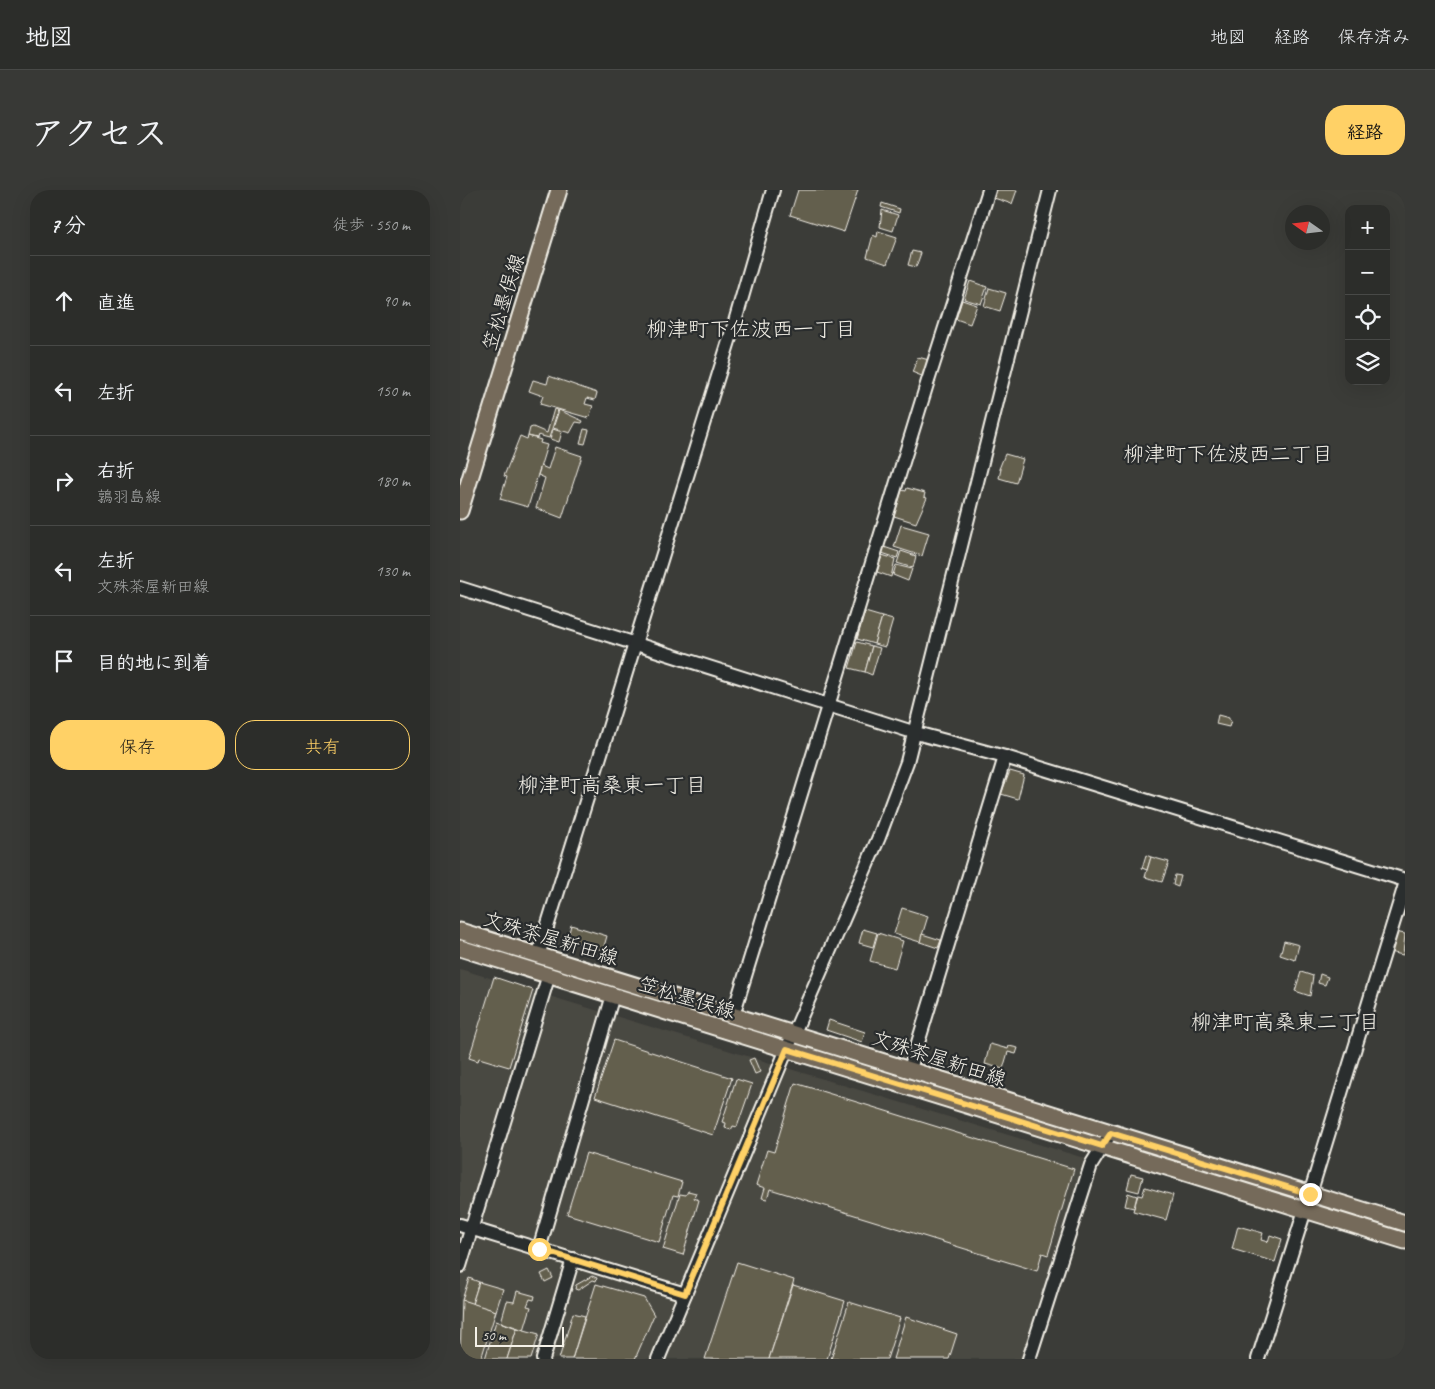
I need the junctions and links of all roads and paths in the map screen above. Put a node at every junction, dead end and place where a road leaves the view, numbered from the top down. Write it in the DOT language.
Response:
graph roads {
  1 [pos="559,190"];
  2 [pos="773,190"];
  3 [pos="989,190"];
  4 [pos="1050,190"];
  5 [pos="460,511"];
  6 [pos="460,588"];
  7 [pos="635,643"];
  8 [pos="829,705"];
  9 [pos="916,733"];
  10 [pos="1005,757"];
  11 [pos="1405,880"];
  12 [pos="1405,885"];
  13 [pos="460,931"];
  14 [pos="460,948"];
  15 [pos="538,956"];
  16 [pos="547,981"];
  17 [pos="613,995"];
  18 [pos="733,1014"];
  19 [pos="794,1033"];
  20 [pos="787,1049"];
  21 [pos="910,1069"];
  22 [pos="1111,1133"];
  23 [pos="1102,1146"];
  24 [pos="1310,1194"];
  25 [pos="1305,1210"];
  26 [pos="1405,1223"];
  27 [pos="466,1227"];
  28 [pos="1405,1241"];
  29 [pos="539,1249"];
  30 [pos="573,1260"];
  31 [pos="460,1266"];
  32 [pos="685,1294"];
  33 [pos="543,1359"];
  34 [pos="658,1359"];
  35 [pos="1029,1359"];
  36 [pos="1258,1359"];
  1 -- 5 [label="main road, 笠松墨俣線"];
  2 -- 7 [label="street"];
  3 -- 8 [label="street"];
  4 -- 9 [label="street"];
  6 -- 7 [label="street"];
  7 -- 8 [label="street"];
  7 -- 15 [label="street"];
  8 -- 9 [label="street"];
  8 -- 18 [label="street"];
  9 -- 10 [label="street"];
  9 -- 19 [label="street"];
  10 -- 11 [label="street"];
  10 -- 21 [label="street"];
  12 -- 24 [label="street"];
  13 -- 15 [label="main road, 文殊茶屋新田線"];
  14 -- 17 [label="main road, 笠松墨俣線"];
  15 -- 18 [label="main road, 文殊茶屋新田線"];
  16 -- 27 [label="street"];
  17 -- 20 [label="main road, 笠松墨俣線"];
  17 -- 29 [label="street"];
  18 -- 19 [label="main road, 文殊茶屋新田線"];
  19 -- 20 [label="street"];
  19 -- 21 [label="main road, 文殊茶屋新田線"];
  20 -- 23 [label="main road, 笠松墨俣線"];
  20 -- 32 [label="street"];
  21 -- 22 [label="main road, 文殊茶屋新田線"];
  22 -- 23 [label="street"];
  22 -- 24 [label="main road, 文殊茶屋新田線"];
  23 -- 25 [label="main road, 笠松墨俣線"];
  23 -- 35 [label="street"];
  24 -- 26 [label="main road, 文殊茶屋新田線"];
  25 -- 28 [label="main road, 笠松墨俣線"];
  25 -- 36 [label="street"];
  27 -- 29 [label="street"];
  27 -- 31 [label="street"];
  29 -- 30 [label="street"];
  30 -- 32 [label="street"];
  30 -- 33 [label="street"];
  32 -- 34 [label="street"];
}
